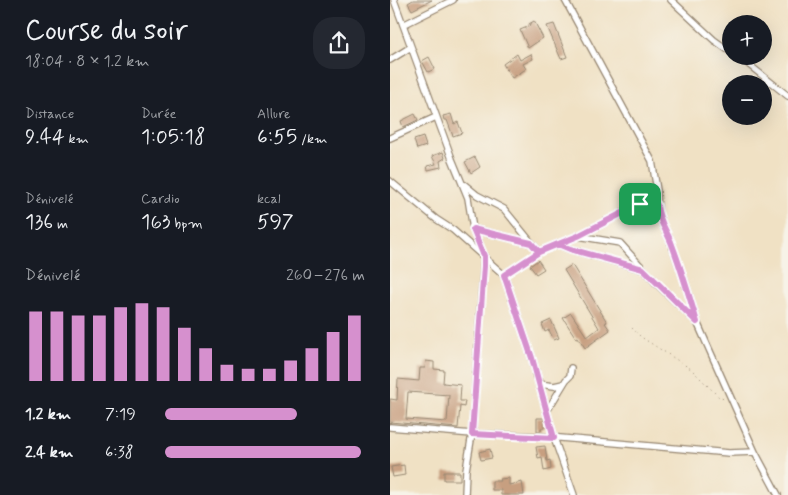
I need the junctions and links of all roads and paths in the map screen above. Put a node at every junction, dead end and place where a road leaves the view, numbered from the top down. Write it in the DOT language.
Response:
graph roads {
  1 [pos="394,0"];
  2 [pos="453,0"];
  3 [pos="565,0"];
  4 [pos="671,0"];
  5 [pos="403,24"];
  6 [pos="722,46"];
  7 [pos="411,47"];
  8 [pos="390,60"];
  9 [pos="749,65"];
  10 [pos="788,96"];
  11 [pos="436,117"];
  12 [pos="390,138"];
  13 [pos="390,181"];
  14 [pos="462,182"];
  15 [pos="657,190"];
  16 [pos="640,204"];
  17 [pos="657,205"];
  18 [pos="473,229"];
  19 [pos="578,236"];
  20 [pos="531,243"];
  21 [pos="558,244"];
  22 [pos="539,252"];
  23 [pos="484,256"];
  24 [pos="643,269"];
  25 [pos="504,275"];
  26 [pos="697,322"];
  27 [pos="632,328"];
  28 [pos="571,368"];
  29 [pos="539,384"];
  30 [pos="563,384"];
  31 [pos="733,400"];
  32 [pos="547,411"];
  33 [pos="390,428"];
  34 [pos="472,434"];
  35 [pos="554,438"];
  36 [pos="755,452"];
  37 [pos="465,495"];
  38 [pos="574,495"];
  39 [pos="778,495"];
  1 -- 5 [label="street"];
  2 -- 5 [label="street"];
  3 -- 15 [label="street"];
  4 -- 6 [label="street"];
  5 -- 7 [label="street"];
  7 -- 8 [label="street"];
  7 -- 11 [label="street"];
  9 -- 10 [label="street"];
  11 -- 12 [label="street"];
  11 -- 14 [label="street"];
  13 -- 23 [label="street"];
  14 -- 18 [label="street"];
  14 -- 20 [label="street"];
  15 -- 16 [label="street"];
  15 -- 17 [label="street"];
  16 -- 17 [label="street"];
  16 -- 19 [label="street"];
  17 -- 26 [label="street"];
  18 -- 20 [label="street"];
  18 -- 23 [label="street"];
  19 -- 21 [label="street"];
  19 -- 24 [label="street"];
  20 -- 22 [label="street"];
  21 -- 22 [label="street"];
  21 -- 24 [label="street"];
  22 -- 25 [label="street"];
  23 -- 25 [label="street"];
  23 -- 34 [label="street"];
  24 -- 26 [label="street"];
  25 -- 29 [label="street"];
  26 -- 31 [label="street"];
  27 -- 31 [label="path"];
  28 -- 30 [label="street"];
  29 -- 30 [label="street"];
  29 -- 32 [label="street"];
  30 -- 32 [label="street"];
  31 -- 36 [label="street"];
  32 -- 35 [label="street"];
  33 -- 34 [label="street"];
  34 -- 35 [label="street"];
  34 -- 37 [label="street"];
  35 -- 36 [label="street"];
  35 -- 38 [label="street"];
  36 -- 39 [label="street"];
}
